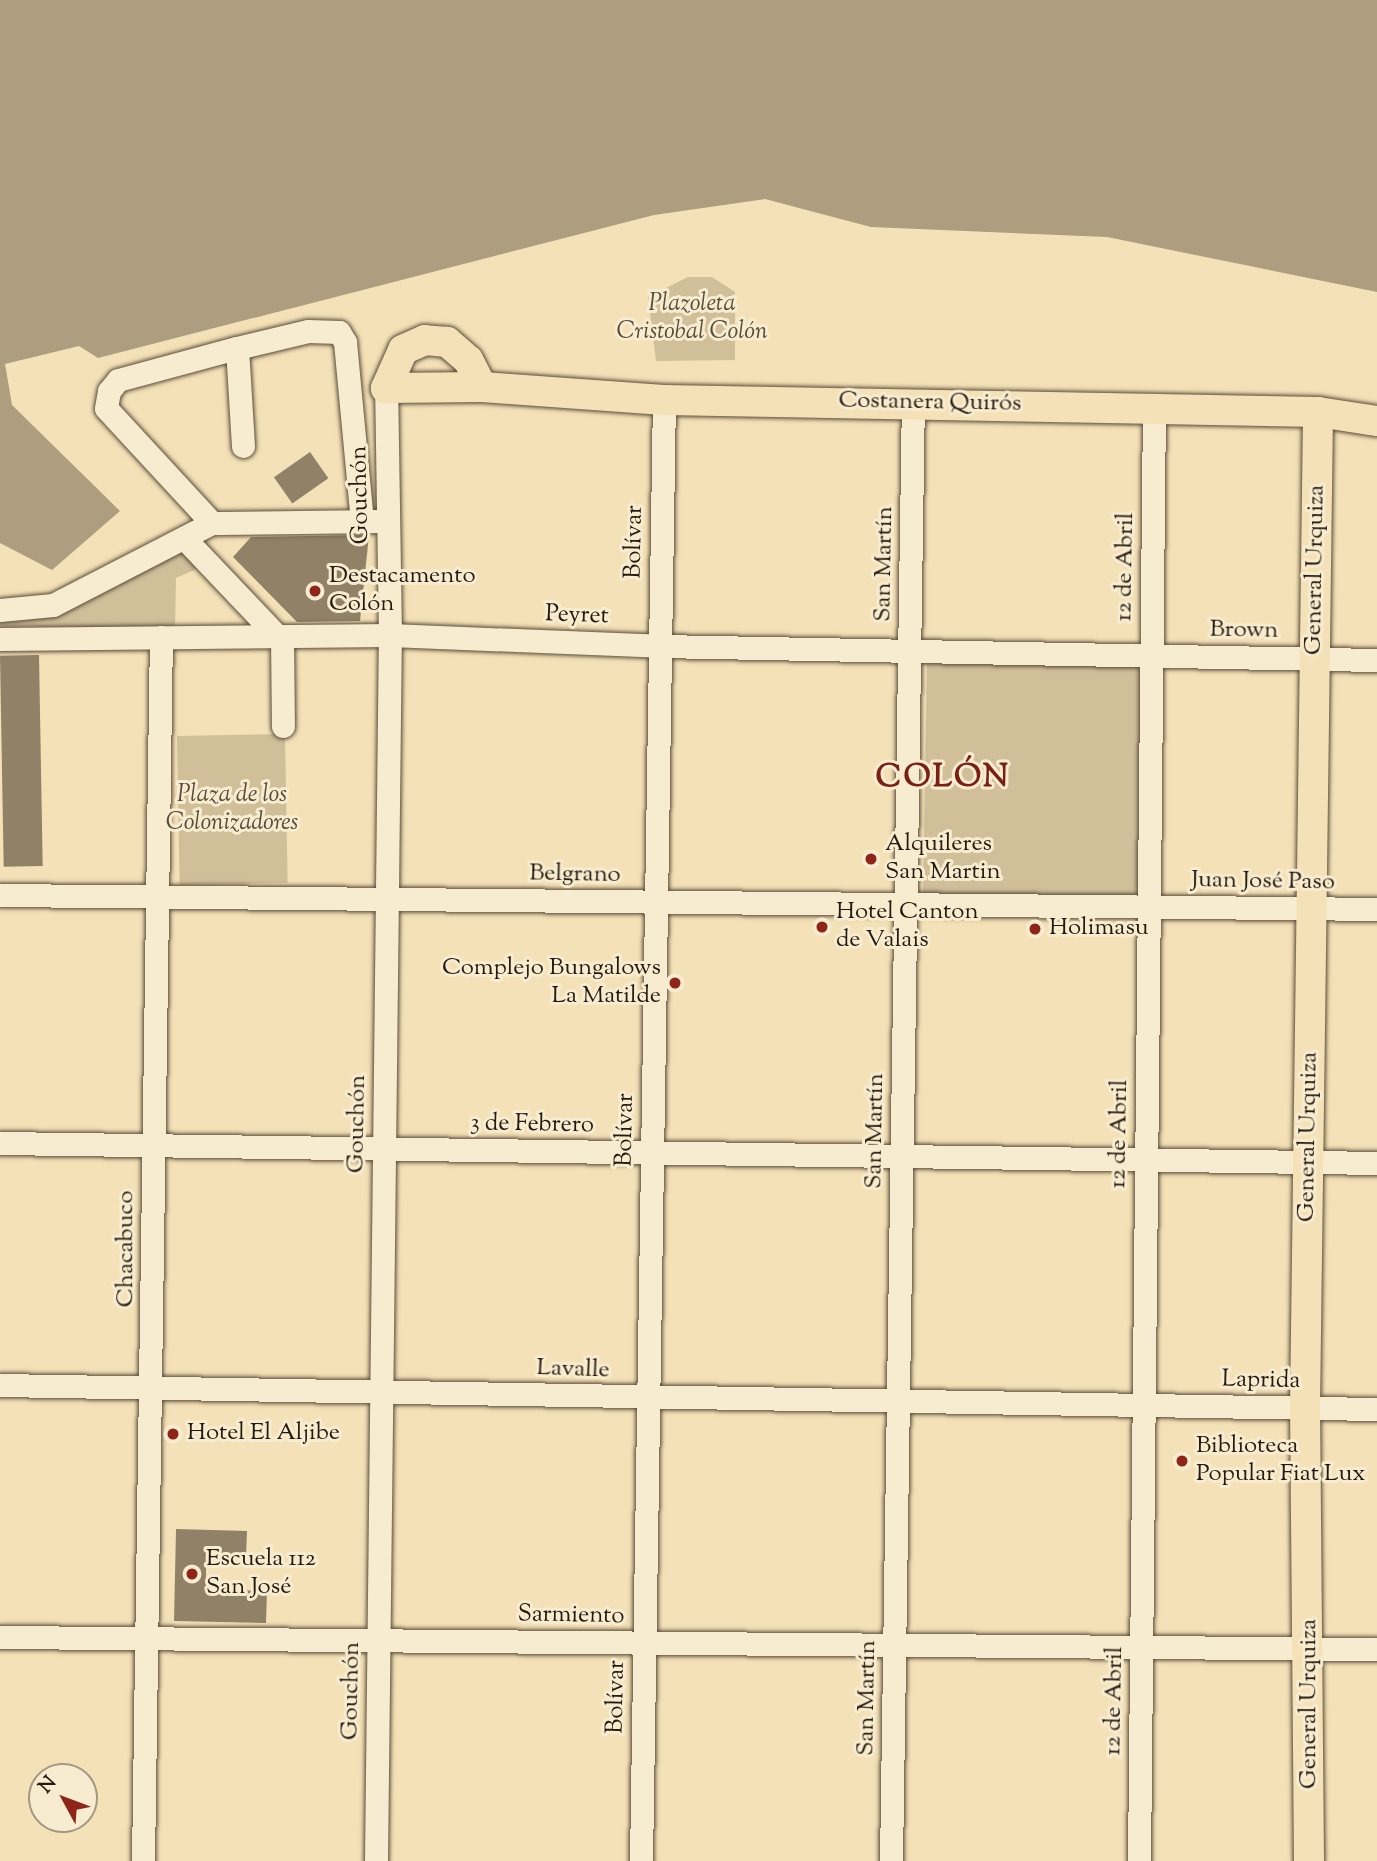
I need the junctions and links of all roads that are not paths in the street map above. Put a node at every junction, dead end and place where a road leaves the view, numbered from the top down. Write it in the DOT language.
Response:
graph roads {
  1 [pos="237,348"];
  2 [pos="482,387"];
  3 [pos="386,388"];
  4 [pos="664,400"];
  5 [pos="913,402"];
  6 [pos="1154,408"];
  7 [pos="1318,412"];
  8 [pos="1377,421"];
  9 [pos="243,446"];
  10 [pos="362,521"];
  11 [pos="388,521"];
  12 [pos="212,523"];
  13 [pos="186,540"];
  14 [pos="0,610"];
  15 [pos="390,635"];
  16 [pos="280,636"];
  17 [pos="161,637"];
  18 [pos="0,639"];
  19 [pos="660,646"];
  20 [pos="909,651"];
  21 [pos="1151,655"];
  22 [pos="1315,658"];
  23 [pos="1377,660"];
  24 [pos="284,726"];
  25 [pos="0,895"];
  26 [pos="158,897"];
  27 [pos="387,900"];
  28 [pos="656,902"];
  29 [pos="906,905"];
  30 [pos="1149,906"];
  31 [pos="1312,909"];
  32 [pos="1377,909"];
  33 [pos="0,1143"];
  34 [pos="154,1146"];
  35 [pos="384,1149"];
  36 [pos="652,1154"];
  37 [pos="902,1158"];
  38 [pos="1146,1161"];
  39 [pos="1308,1163"];
  40 [pos="1377,1163"];
  41 [pos="0,1385"];
  42 [pos="153,1385"];
  43 [pos="381,1389"];
  44 [pos="648,1400"];
  45 [pos="898,1402"];
  46 [pos="1144,1405"];
  47 [pos="1305,1408"];
  48 [pos="1377,1409"];
  49 [pos="0,1637"];
  50 [pos="147,1638"];
  51 [pos="379,1640"];
  52 [pos="644,1643"];
  53 [pos="895,1646"];
  54 [pos="1142,1648"];
  55 [pos="1311,1648"];
  56 [pos="1377,1649"];
  57 [pos="143,1861"];
  58 [pos="376,1861"];
  59 [pos="641,1861"];
  60 [pos="891,1861"];
  61 [pos="1139,1861"];
  62 [pos="1309,1861"];
  1 -- 9 [label="street"];
  1 -- 10 [label="street"];
  1 -- 12 [label="street"];
  2 -- 3 [label="main road, Costanera Quirós"];
  2 -- 3 [label="main road"];
  2 -- 4 [label="main road, Costanera Quirós"];
  3 -- 11 [label="street, Gouchón"];
  4 -- 5 [label="main road, Costanera Quirós"];
  4 -- 19 [label="street, Bolívar"];
  5 -- 6 [label="main road, Costanera Quirós"];
  5 -- 20 [label="street, San Martín"];
  6 -- 7 [label="main road, Costanera Quirós"];
  6 -- 21 [label="street, 12 de Abril"];
  7 -- 8 [label="main road, Costanera Quirós"];
  7 -- 22 [label="main road, General Urquiza"];
  10 -- 11 [label="street"];
  10 -- 12 [label="street"];
  11 -- 15 [label="street, Gouchón"];
  12 -- 13 [label="street"];
  13 -- 14 [label="street"];
  13 -- 16 [label="street"];
  15 -- 16 [label="street, Peyret"];
  15 -- 19 [label="street, Peyret"];
  15 -- 27 [label="street, Gouchón"];
  16 -- 17 [label="street, Peyret"];
  16 -- 24 [label="street"];
  17 -- 18 [label="street, Peyret"];
  17 -- 26 [label="street, Chacabuco"];
  19 -- 20 [label="street, Peyret"];
  19 -- 28 [label="street, Bolívar"];
  20 -- 21 [label="street, Peyret"];
  20 -- 29 [label="street, San Martín"];
  21 -- 22 [label="street, Brown"];
  21 -- 30 [label="street, 12 de Abril"];
  22 -- 23 [label="street, Brown"];
  22 -- 31 [label="main road, General Urquiza"];
  25 -- 26 [label="street, Belgrano"];
  26 -- 27 [label="street, Belgrano"];
  26 -- 34 [label="street, Chacabuco"];
  27 -- 28 [label="street, Belgrano"];
  27 -- 35 [label="street, Gouchón"];
  28 -- 29 [label="street, Belgrano"];
  28 -- 36 [label="street, Bolívar"];
  29 -- 30 [label="street, Belgrano"];
  29 -- 37 [label="street, San Martín"];
  30 -- 31 [label="street, Juan José Paso"];
  30 -- 38 [label="street, 12 de Abril"];
  31 -- 32 [label="street, Juan José Paso"];
  31 -- 39 [label="main road, General Urquiza"];
  33 -- 34 [label="street, 3 de Febrero"];
  34 -- 35 [label="street, 3 de Febrero"];
  34 -- 42 [label="street, Chacabuco"];
  35 -- 36 [label="street, 3 de Febrero"];
  35 -- 43 [label="street, Gouchón"];
  36 -- 37 [label="street, 3 de Febrero"];
  36 -- 44 [label="street, Bolívar"];
  37 -- 38 [label="street, 3 de Febrero"];
  37 -- 45 [label="street, San Martín"];
  38 -- 39 [label="street, 3 de Febrero"];
  38 -- 46 [label="street, 12 de Abril"];
  39 -- 40 [label="street, 3 de Febrero"];
  39 -- 47 [label="main road, General Urquiza"];
  41 -- 42 [label="street, Lavalle"];
  42 -- 43 [label="street, Lavalle"];
  42 -- 50 [label="street, Chacabuco"];
  43 -- 44 [label="street, Lavalle"];
  43 -- 51 [label="street, Gouchón"];
  44 -- 45 [label="street, Lavalle"];
  44 -- 52 [label="street, Bolívar"];
  45 -- 46 [label="street, Lavalle"];
  45 -- 53 [label="street, San Martín"];
  46 -- 47 [label="street, Laprida"];
  46 -- 54 [label="street, 12 de Abril"];
  47 -- 48 [label="street, Laprida"];
  47 -- 55 [label="main road, General Urquiza"];
  49 -- 50 [label="street, Sarmiento"];
  50 -- 51 [label="street, Sarmiento"];
  50 -- 57 [label="street, Chacabuco"];
  51 -- 52 [label="street, Sarmiento"];
  51 -- 58 [label="street, Gouchón"];
  52 -- 53 [label="street, Sarmiento"];
  52 -- 59 [label="street, Bolívar"];
  53 -- 54 [label="street, Sarmiento"];
  53 -- 60 [label="street, San Martín"];
  54 -- 55 [label="street, Sarmiento"];
  54 -- 61 [label="street, 12 de Abril"];
  55 -- 56 [label="street, Sarmiento"];
  55 -- 62 [label="main road, General Urquiza"];
}
